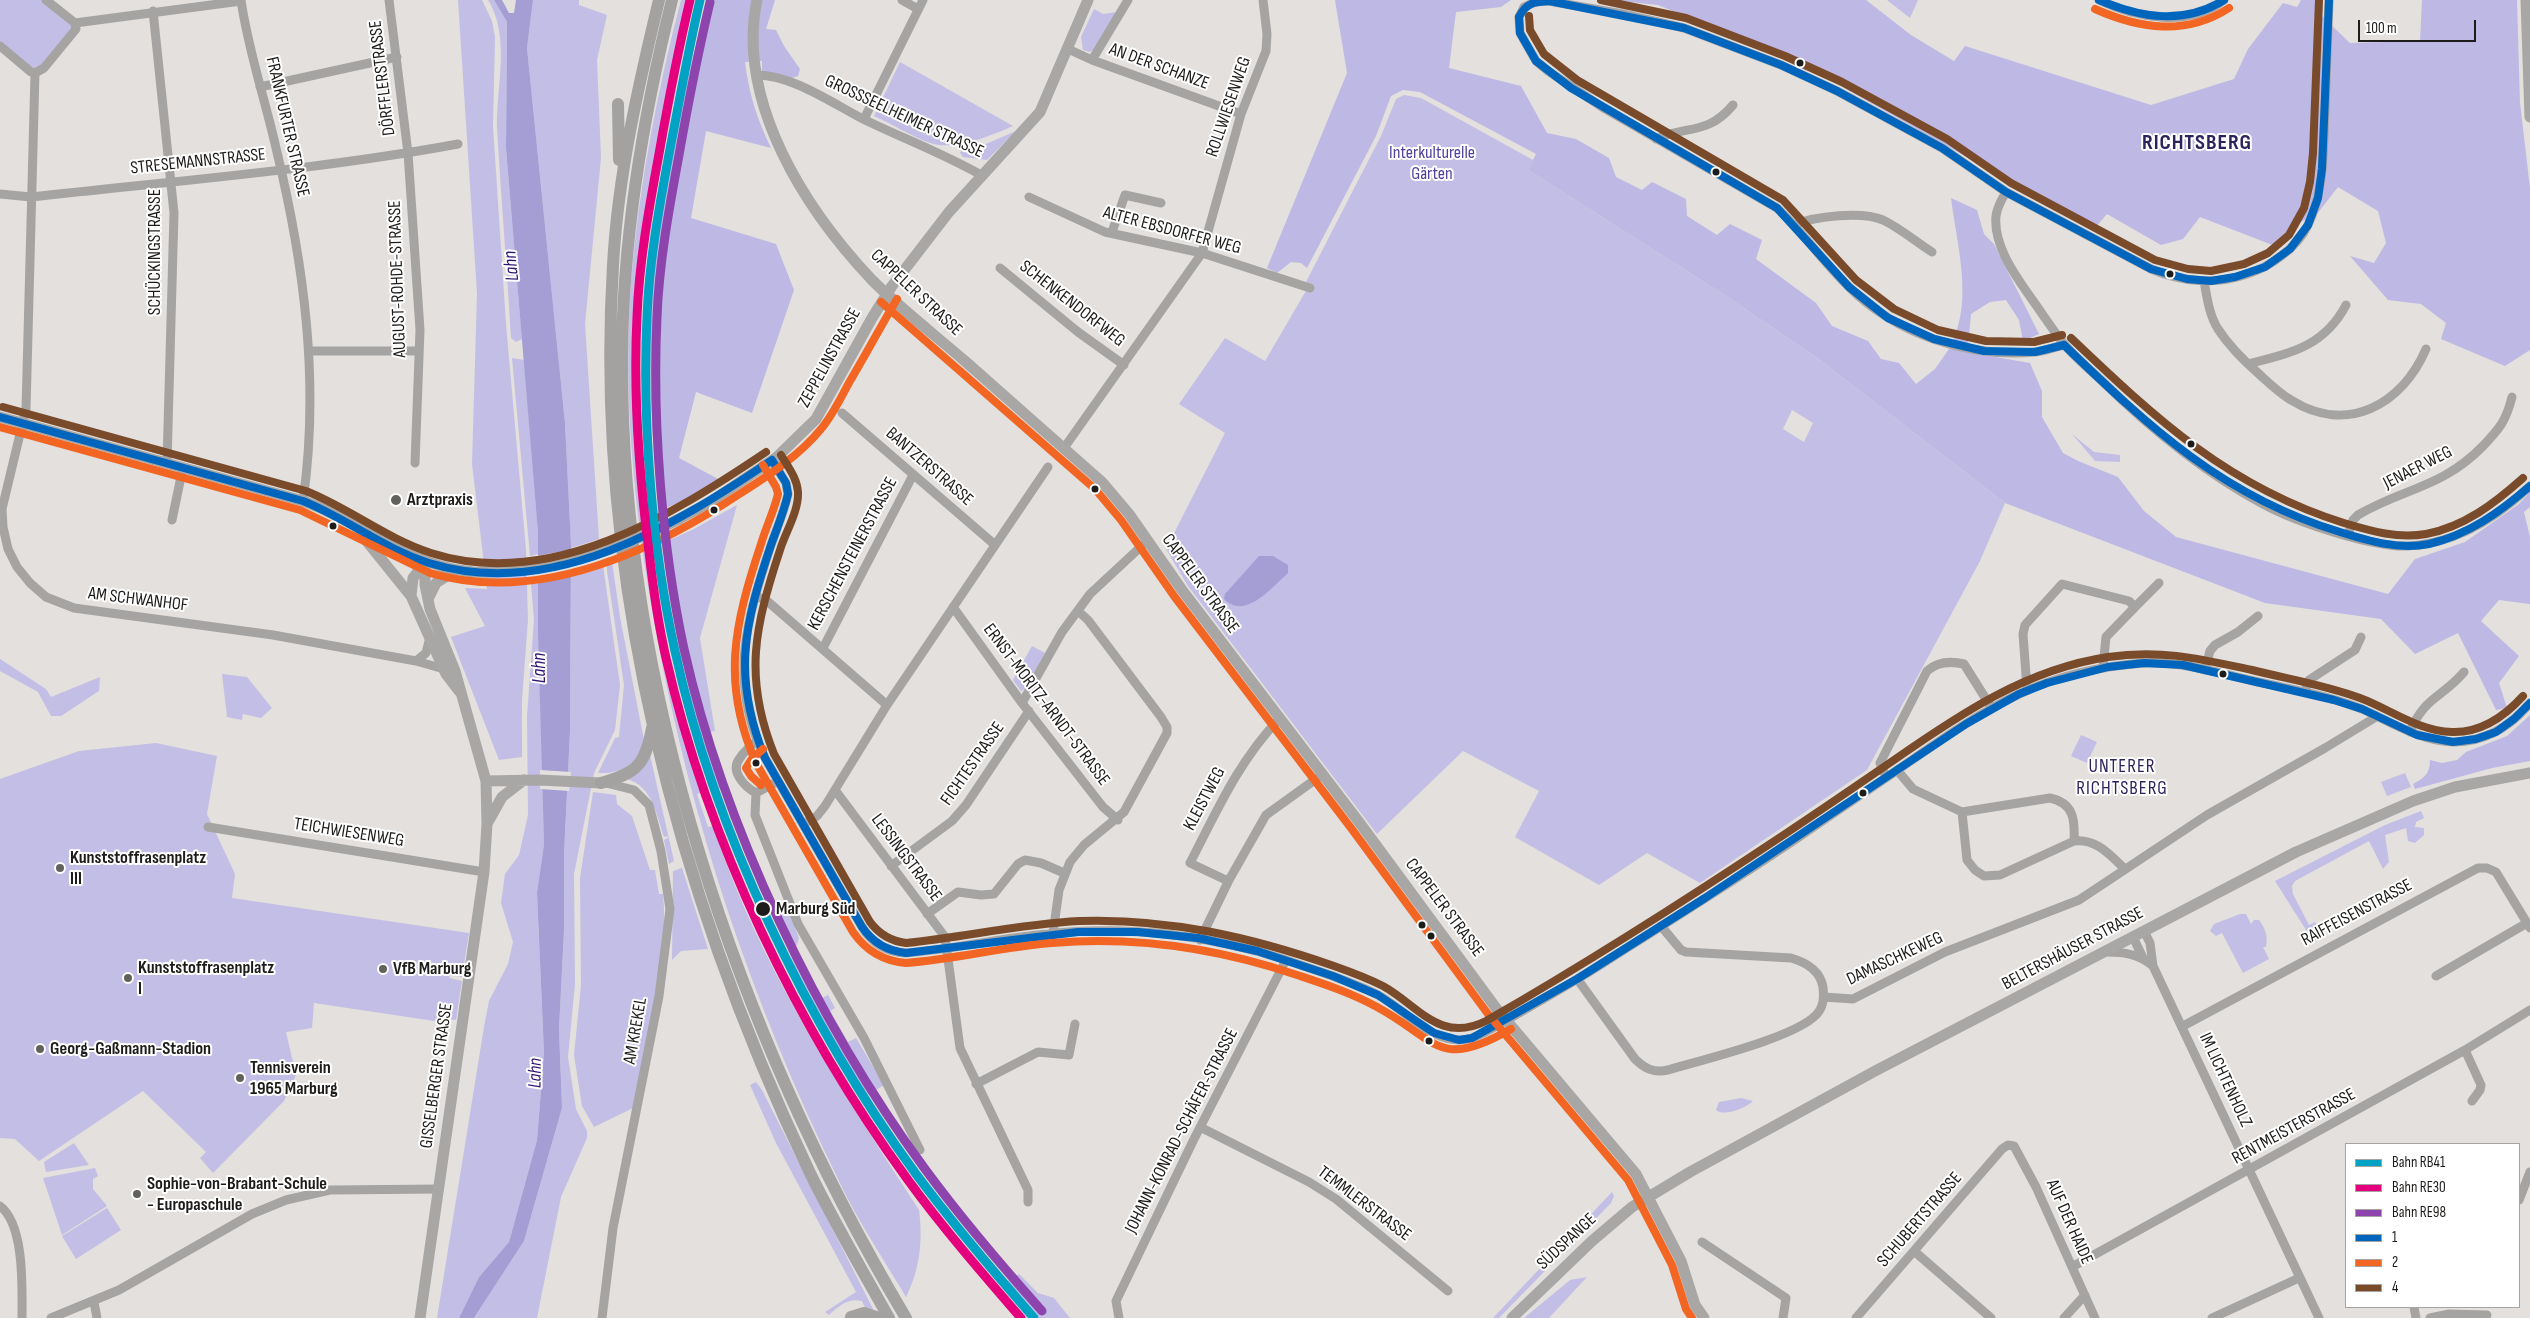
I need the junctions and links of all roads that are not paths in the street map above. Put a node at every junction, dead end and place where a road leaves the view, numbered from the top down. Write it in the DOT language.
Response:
graph roads {
  1 [pos="46,0"];
  2 [pos="241,0"];
  3 [pos="389,0"];
  4 [pos="659,0"];
  5 [pos="672,0"];
  6 [pos="757,0"];
  7 [pos="902,0"];
  8 [pos="923,0"];
  9 [pos="1088,0"];
  10 [pos="1128,0"];
  11 [pos="1263,0"];
  12 [pos="2099,0"];
  13 [pos="2224,0"];
  14 [pos="2329,0"];
  15 [pos="2526,0"];
  16 [pos="918,9"];
  17 [pos="153,11"];
  18 [pos="75,23"];
  19 [pos="0,46"];
  20 [pos="1068,49"];
  21 [pos="397,56"];
  22 [pos="1092,60"];
  23 [pos="35,73"];
  24 [pos="757,75"];
  25 [pos="260,88"];
  26 [pos="618,104"];
  27 [pos="1733,106"];
  28 [pos="1241,114"];
  29 [pos="2530,117"];
  30 [pos="864,120"];
  31 [pos="1656,139"];
  32 [pos="458,144"];
  33 [pos="408,153"];
  34 [pos="281,169"];
  35 [pos="980,175"];
  36 [pos="171,181"];
  37 [pos="2006,192"];
  38 [pos="0,194"];
  39 [pos="620,195"];
  40 [pos="31,197"];
  41 [pos="1029,197"];
  42 [pos="1161,203"];
  43 [pos="1794,225"];
  44 [pos="1112,232"];
  45 [pos="1932,252"];
  46 [pos="1202,253"];
  47 [pos="1000,268"];
  48 [pos="2204,281"];
  49 [pos="1310,288"];
  50 [pos="888,294"];
  51 [pos="2346,305"];
  52 [pos="2064,345"];
  53 [pos="2426,349"];
  54 [pos="310,351"];
  55 [pos="418,351"];
  56 [pos="2248,364"];
  57 [pos="1124,365"];
  58 [pos="2512,397"];
  59 [pos="842,413"];
  60 [pos="0,417"];
  61 [pos="24,424"];
  62 [pos="1064,448"];
  63 [pos="772,460"];
  64 [pos="167,463"];
  65 [pos="415,463"];
  66 [pos="184,467"];
  67 [pos="1048,467"];
  68 [pos="913,475"];
  69 [pos="2530,486"];
  70 [pos="303,501"];
  71 [pos="172,520"];
  72 [pos="356,527"];
  73 [pos="2348,535"];
  74 [pos="1147,541"];
  75 [pos="994,544"];
  76 [pos="425,562"];
  77 [pos="456,570"];
  78 [pos="2159,583"];
  79 [pos="411,596"];
  80 [pos="756,596"];
  81 [pos="428,599"];
  82 [pos="953,606"];
  83 [pos="2135,607"];
  84 [pos="1078,611"];
  85 [pos="2258,616"];
  86 [pos="430,637"];
  87 [pos="2362,637"];
  88 [pos="823,648"];
  89 [pos="416,660"];
  90 [pos="2103,667"];
  91 [pos="444,669"];
  92 [pos="2205,670"];
  93 [pos="2464,672"];
  94 [pos="2027,689"];
  95 [pos="460,692"];
  96 [pos="2304,692"];
  97 [pos="1022,703"];
  98 [pos="2530,703"];
  99 [pos="887,706"];
  100 [pos="1991,707"];
  101 [pos="1029,712"];
  102 [pos="2376,717"];
  103 [pos="1280,719"];
  104 [pos="653,723"];
  105 [pos="2410,732"];
  106 [pos="757,741"];
  107 [pos="1897,770"];
  108 [pos="2530,773"];
  109 [pos="1323,774"];
  110 [pos="1886,777"];
  111 [pos="524,780"];
  112 [pos="619,781"];
  113 [pos="778,781"];
  114 [pos="486,782"];
  115 [pos="601,783"];
  116 [pos="835,790"];
  117 [pos="753,791"];
  118 [pos="1962,812"];
  119 [pos="1118,820"];
  120 [pos="487,824"];
  121 [pos="804,824"];
  122 [pos="208,827"];
  123 [pos="2074,841"];
  124 [pos="891,866"];
  125 [pos="2125,869"];
  126 [pos="484,872"];
  127 [pos="1064,873"];
  128 [pos="1228,881"];
  129 [pos="927,914"];
  130 [pos="1661,926"];
  131 [pos="2529,926"];
  132 [pos="2144,931"];
  133 [pos="1053,933"];
  134 [pos="2133,937"];
  135 [pos="1200,940"];
  136 [pos="946,948"];
  137 [pos="2104,952"];
  138 [pos="2143,958"];
  139 [pos="1286,960"];
  140 [pos="2153,966"];
  141 [pos="2436,976"];
  142 [pos="1578,980"];
  143 [pos="1824,997"];
  144 [pos="2530,1010"];
  145 [pos="1506,1020"];
  146 [pos="1075,1024"];
  147 [pos="2183,1026"];
  148 [pos="2465,1050"];
  149 [pos="976,1084"];
  150 [pos="2472,1101"];
  151 [pos="1200,1127"];
  152 [pos="2008,1144"];
  153 [pos="920,1150"];
  154 [pos="2249,1171"];
  155 [pos="2530,1172"];
  156 [pos="439,1189"];
  157 [pos="1649,1197"];
  158 [pos="2520,1197"];
  159 [pos="1028,1202"];
  160 [pos="3,1208"];
  161 [pos="1702,1242"];
  162 [pos="1914,1251"];
  163 [pos="2072,1267"];
  164 [pos="2299,1278"];
  165 [pos="1448,1291"];
  166 [pos="2085,1296"];
  167 [pos="94,1302"];
  168 [pos="2487,1313"];
  169 [pos="851,1317"];
  170 [pos="22,1318"];
  171 [pos="51,1318"];
  172 [pos="97,1318"];
  173 [pos="420,1318"];
  174 [pos="602,1318"];
  175 [pos="879,1318"];
  176 [pos="890,1318"];
  177 [pos="906,1318"];
  178 [pos="1119,1318"];
  179 [pos="1512,1318"];
  180 [pos="1704,1318"];
  181 [pos="1710,1318"];
  182 [pos="1716,1318"];
  183 [pos="1783,1318"];
  184 [pos="1856,1318"];
  185 [pos="1991,1318"];
  186 [pos="2064,1318"];
  187 [pos="2095,1318"];
  188 [pos="2212,1318"];
  189 [pos="2318,1318"];
  190 [pos="2430,1318"];
  1 -- 18 [label="street"];
  2 -- 17 [label="street"];
  2 -- 25 [label="street, FRANKFURTER STRASSE"];
  3 -- 21 [label="street, DÖRFFLERSTRASSE"];
  4 -- 39 [label="highway"];
  5 -- 177 [label="highway"];
  6 -- 24 [label="main road, CAPPELER STRASSE"];
  7 -- 16 [label="street"];
  8 -- 16 [label="street"];
  9 -- 20 [label="main road, GROSSSEELHEIMER STRASSE"];
  10 -- 22 [label="street"];
  11 -- 28 [label="street, ROLLWIESENWEG"];
  12 -- 13 [label="street"];
  14 -- 48 [label="street"];
  15 -- 29 [label="main road"];
  16 -- 30 [label="street"];
  17 -- 18 [label="street"];
  17 -- 36 [label="street, SCHÜCKINGSTRASSE"];
  18 -- 23 [label="street"];
  19 -- 23 [label="street"];
  20 -- 22 [label="street, AN DER SCHANZE"];
  20 -- 35 [label="main road, GROSSSEELHEIMER STRASSE"];
  21 -- 25 [label="street"];
  21 -- 33 [label="street, DÖRFFLERSTRASSE"];
  22 -- 28 [label="street, AN DER SCHANZE"];
  23 -- 40 [label="street, AM SCHWANHOF"];
  24 -- 30 [label="street, GROSSSEELHEIMER STRASSE"];
  24 -- 50 [label="main road, CAPPELER STRASSE"];
  25 -- 34 [label="street, FRANKFURTER STRASSE"];
  26 -- 39 [label="highway"];
  27 -- 31 [label="street"];
  28 -- 46 [label="street, ROLLWIESENWEG"];
  30 -- 35 [label="street, GROSSSEELHEIMER STRASSE"];
  31 -- 37 [label="street"];
  31 -- 43 [label="street"];
  32 -- 33 [label="street, STRESEMANNSTRASSE"];
  33 -- 34 [label="street, STRESEMANNSTRASSE"];
  33 -- 55 [label="street, AUGUST-ROHDE-STRASSE"];
  34 -- 36 [label="street, STRESEMANNSTRASSE"];
  34 -- 54 [label="street, FRANKFURTER STRASSE"];
  35 -- 50 [label="main road, ZEPPELINSTRASSE"];
  36 -- 40 [label="street, STRESEMANNSTRASSE"];
  36 -- 64 [label="street, SCHÜCKINGSTRASSE"];
  37 -- 48 [label="street"];
  37 -- 52 [label="street"];
  38 -- 40 [label="street, STRESEMANNSTRASSE"];
  39 -- 104 [label="highway"];
  40 -- 61 [label="street, AM SCHWANHOF"];
  41 -- 44 [label="street, ALTER EBSDORFER WEG"];
  42 -- 44 [label="street"];
  43 -- 45 [label="street"];
  43 -- 52 [label="street"];
  44 -- 46 [label="street, ALTER EBSDORFER WEG"];
  46 -- 49 [label="street, ALTER EBSDORFER WEG"];
  46 -- 57 [label="street, ROLLWIESENWEG"];
  47 -- 57 [label="street, SCHENKENDORFWEG"];
  48 -- 56 [label="street"];
  50 -- 62 [label="main road, CAPPELER STRASSE"];
  50 -- 63 [label="main road, ZEPPELINSTRASSE"];
  51 -- 56 [label="street"];
  52 -- 73 [label="street"];
  53 -- 56 [label="street"];
  54 -- 55 [label="street"];
  54 -- 70 [label="street, FRANKFURTER STRASSE"];
  55 -- 65 [label="street, AUGUST-ROHDE-STRASSE"];
  57 -- 62 [label="street, ROLLWIESENWEG"];
  58 -- 73 [label="street, JENAER WEG"];
  59 -- 68 [label="street, BANTZERSTRASSE"];
  60 -- 61 [label="main road"];
  61 -- 64 [label="main road"];
  61 -- 89 [label="street, AM SCHWANHOF"];
  62 -- 74 [label="main road, CAPPELER STRASSE"];
  63 -- 77 [label="main road, ZEPPELINSTRASSE, bridge"];
  63 -- 80 [label="street"];
  64 -- 66 [label="main road"];
  66 -- 70 [label="main road"];
  66 -- 71 [label="street"];
  67 -- 75 [label="street"];
  68 -- 75 [label="street, BANTZERSTRASSE"];
  68 -- 88 [label="street, KERSCHENSTEINERSTRASSE"];
  69 -- 73 [label="street"];
  70 -- 72 [label="main road"];
  72 -- 76 [label="main road"];
  72 -- 79 [label="main road, GISSELBERGER STRASSE"];
  74 -- 84 [label="street"];
  74 -- 103 [label="main road, CAPPELER STRASSE"];
  75 -- 82 [label="street"];
  76 -- 77 [label="main road"];
  76 -- 79 [label="main road"];
  76 -- 81 [label="main road, GISSELBERGER STRASSE"];
  77 -- 81 [label="main road"];
  78 -- 83 [label="street"];
  79 -- 86 [label="main road, GISSELBERGER STRASSE"];
  80 -- 88 [label="street"];
  80 -- 106 [label="street"];
  81 -- 95 [label="main road, GISSELBERGER STRASSE"];
  82 -- 97 [label="street, ERNST-MORITZ-ARNDT-STRASSE"];
  82 -- 99 [label="street"];
  83 -- 90 [label="street"];
  83 -- 94 [label="street"];
  84 -- 97 [label="street"];
  84 -- 119 [label="street"];
  85 -- 92 [label="street"];
  86 -- 89 [label="street"];
  86 -- 91 [label="main road, GISSELBERGER STRASSE"];
  87 -- 96 [label="street"];
  88 -- 99 [label="street"];
  89 -- 91 [label="street, AM SCHWANHOF"];
  90 -- 92 [label="street"];
  90 -- 94 [label="street"];
  91 -- 95 [label="main road, GISSELBERGER STRASSE"];
  92 -- 96 [label="street"];
  93 -- 105 [label="street"];
  94 -- 100 [label="street"];
  95 -- 114 [label="main road, GISSELBERGER STRASSE"];
  96 -- 102 [label="street"];
  97 -- 101 [label="street, ERNST-MORITZ-ARNDT-STRASSE"];
  98 -- 105 [label="street"];
  99 -- 116 [label="street"];
  100 -- 107 [label="street"];
  100 -- 110 [label="street"];
  101 -- 119 [label="street, ERNST-MORITZ-ARNDT-STRASSE"];
  101 -- 124 [label="street, FICHTESTRASSE"];
  102 -- 105 [label="street"];
  102 -- 125 [label="street, DAMASCHKEWEG"];
  103 -- 109 [label="main road, CAPPELER STRASSE"];
  103 -- 128 [label="street, KLEISTWEG"];
  104 -- 112 [label="highway"];
  104 -- 176 [label="highway"];
  106 -- 113 [label="street"];
  106 -- 117 [label="street"];
  107 -- 110 [label="street"];
  107 -- 118 [label="street"];
  108 -- 132 [label="main road, BELTERSHÄUSER STRASSE"];
  109 -- 128 [label="street"];
  109 -- 145 [label="main road, CAPPELER STRASSE"];
  110 -- 130 [label="street"];
  111 -- 114 [label="main road"];
  111 -- 115 [label="main road"];
  111 -- 120 [label="main road"];
  112 -- 115 [label="highway"];
  112 -- 174 [label="street, AM KREKEL"];
  113 -- 117 [label="street"];
  113 -- 121 [label="street"];
  114 -- 120 [label="main road, GISSELBERGER STRASSE"];
  116 -- 121 [label="street"];
  116 -- 124 [label="street, LESSINGSTRASSE"];
  117 -- 153 [label="street"];
  118 -- 123 [label="street"];
  118 -- 123 [label="street"];
  119 -- 127 [label="street"];
  120 -- 126 [label="main road, GISSELBERGER STRASSE"];
  121 -- 136 [label="street"];
  122 -- 126 [label="street, TEICHWIESENWEG"];
  123 -- 125 [label="street"];
  124 -- 129 [label="street, LESSINGSTRASSE"];
  125 -- 143 [label="street, DAMASCHKEWEG"];
  126 -- 156 [label="main road, GISSELBERGER STRASSE"];
  127 -- 129 [label="street"];
  127 -- 133 [label="street"];
  128 -- 135 [label="street"];
  129 -- 136 [label="street, LESSINGSTRASSE"];
  130 -- 142 [label="street"];
  130 -- 143 [label="street"];
  131 -- 141 [label="street, RAIFFEISENSTRASSE"];
  131 -- 147 [label="street, RAIFFEISENSTRASSE"];
  132 -- 134 [label="main road, BELTERSHÄUSER STRASSE"];
  132 -- 140 [label="street, IM LICHTENHOLZ"];
  133 -- 135 [label="street"];
  133 -- 136 [label="street"];
  134 -- 137 [label="main road, BELTERSHÄUSER STRASSE"];
  134 -- 138 [label="street, IM LICHTENHOLZ"];
  135 -- 139 [label="street"];
  136 -- 149 [label="street, LESSINGSTRASSE"];
  137 -- 138 [label="street, IM LICHTENHOLZ"];
  137 -- 157 [label="main road, BELTERSHÄUSER STRASSE"];
  138 -- 140 [label="street, IM LICHTENHOLZ"];
  139 -- 145 [label="street"];
  139 -- 151 [label="street, JOHANN-KONRAD-SCHÄFER-STRASSE"];
  140 -- 147 [label="street, IM LICHTENHOLZ"];
  142 -- 143 [label="street"];
  142 -- 145 [label="street"];
  144 -- 148 [label="street, RENTMEISTERSTRASSE"];
  145 -- 157 [label="main road, CAPPELER STRASSE"];
  146 -- 149 [label="street"];
  147 -- 154 [label="street, IM LICHTENHOLZ"];
  148 -- 150 [label="street"];
  148 -- 154 [label="street, RENTMEISTERSTRASSE"];
  149 -- 159 [label="street, LESSINGSTRASSE"];
  151 -- 165 [label="street, TEMMLERSTRASSE"];
  151 -- 178 [label="street, JOHANN-KONRAD-SCHÄFER-STRASSE"];
  152 -- 162 [label="street, SCHUBERTSTRASSE"];
  152 -- 163 [label="street, AUF DER HAIDE"];
  154 -- 163 [label="street, RENTMEISTERSTRASSE"];
  154 -- 164 [label="street, IM LICHTENHOLZ"];
  155 -- 158 [label="street"];
  156 -- 167 [label="street"];
  156 -- 173 [label="main road, GISSELBERGER STRASSE"];
  157 -- 179 [label="main road, SÜDSPANGE"];
  157 -- 180 [label="main road, CAPPELER STRASSE"];
  160 -- 170 [label="street"];
  161 -- 183 [label="street"];
  162 -- 184 [label="street, SCHUBERTSTRASSE"];
  162 -- 185 [label="street"];
  163 -- 166 [label="street, AUF DER HAIDE"];
  164 -- 188 [label="street"];
  164 -- 189 [label="street, IM LICHTENHOLZ"];
  166 -- 186 [label="street"];
  166 -- 187 [label="street, AUF DER HAIDE"];
  167 -- 171 [label="street"];
  167 -- 172 [label="street"];
  168 -- 190 [label="street"];
  169 -- 175 [label="highway"];
  181 -- 182 [label="main road"];
}
